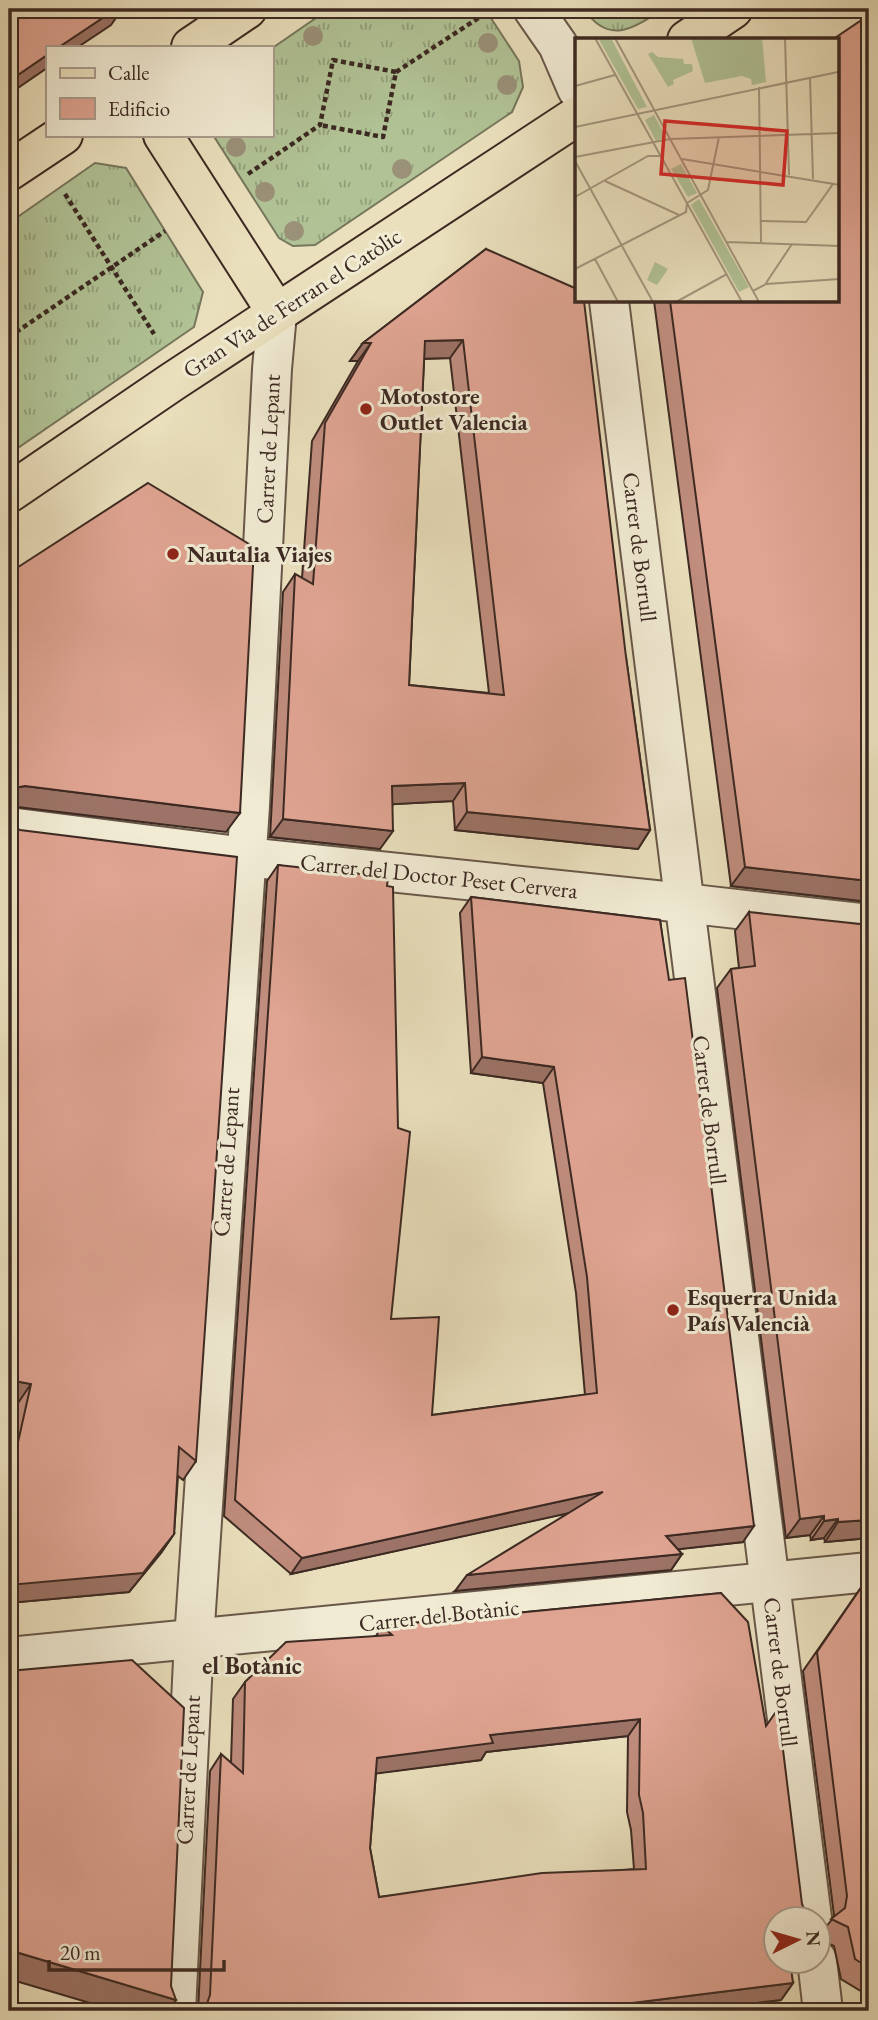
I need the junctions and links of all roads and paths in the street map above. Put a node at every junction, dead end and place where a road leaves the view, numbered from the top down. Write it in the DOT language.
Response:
graph roads {
  1 [pos="247,9"];
  2 [pos="533,9"];
  3 [pos="733,9"];
  4 [pos="487,13"];
  5 [pos="690,38"];
  6 [pos="192,46"];
  7 [pos="396,72"];
  8 [pos="575,84"];
  9 [pos="575,117"];
  10 [pos="320,125"];
  11 [pos="62,136"];
  12 [pos="164,136"];
  13 [pos="9,171"];
  14 [pos="240,179"];
  15 [pos="61,187"];
  16 [pos="165,231"];
  17 [pos="111,267"];
  18 [pos="609,303"];
  19 [pos="277,313"];
  20 [pos="9,337"];
  21 [pos="156,337"];
  22 [pos="9,493"];
  23 [pos="9,827"];
  24 [pos="246,856"];
  25 [pos="684,903"];
  26 [pos="869,924"];
  27 [pos="869,1572"];
  28 [pos="770,1583"];
  29 [pos="194,1640"];
  30 [pos="9,1657"];
  31 [pos="810,1904"];
  32 [pos="819,1974"];
  33 [pos="176,2011"];
  34 [pos="823,2011"];
  1 -- 6 [label="main road"];
  2 -- 8 [label="street"];
  3 -- 5 [label="main road"];
  4 -- 7 [label="path"];
  7 -- 10 [label="path"];
  7 -- 10 [label="path"];
  9 -- 19 [label="main road, Gran Via de Ferran el Catòlic"];
  10 -- 14 [label="path"];
  11 -- 13 [label="main road"];
  12 -- 19 [label="main road"];
  15 -- 17 [label="path"];
  16 -- 17 [label="path"];
  17 -- 20 [label="path"];
  17 -- 21 [label="path"];
  18 -- 25 [label="street, Carrer de Borrull"];
  19 -- 22 [label="main road, Gran Via de Ferran el Catòlic"];
  19 -- 24 [label="street, Carrer de Lepant"];
  23 -- 24 [label="street, Carrer del Doctor Peset Cervera"];
  24 -- 25 [label="street, Carrer del Doctor Peset Cervera"];
  24 -- 29 [label="street, Carrer de Lepant"];
  25 -- 26 [label="street, Carrer del Doctor Peset Cervera"];
  25 -- 28 [label="street, Carrer de Borrull"];
  27 -- 28 [label="street, Carrer del Botànic"];
  28 -- 29 [label="street, Carrer del Botànic"];
  28 -- 31 [label="street, Carrer de Borrull"];
  29 -- 30 [label="street, Carrer del Botànic"];
  29 -- 33 [label="street, Carrer de Lepant"];
  32 -- 34 [label="street"];
}
